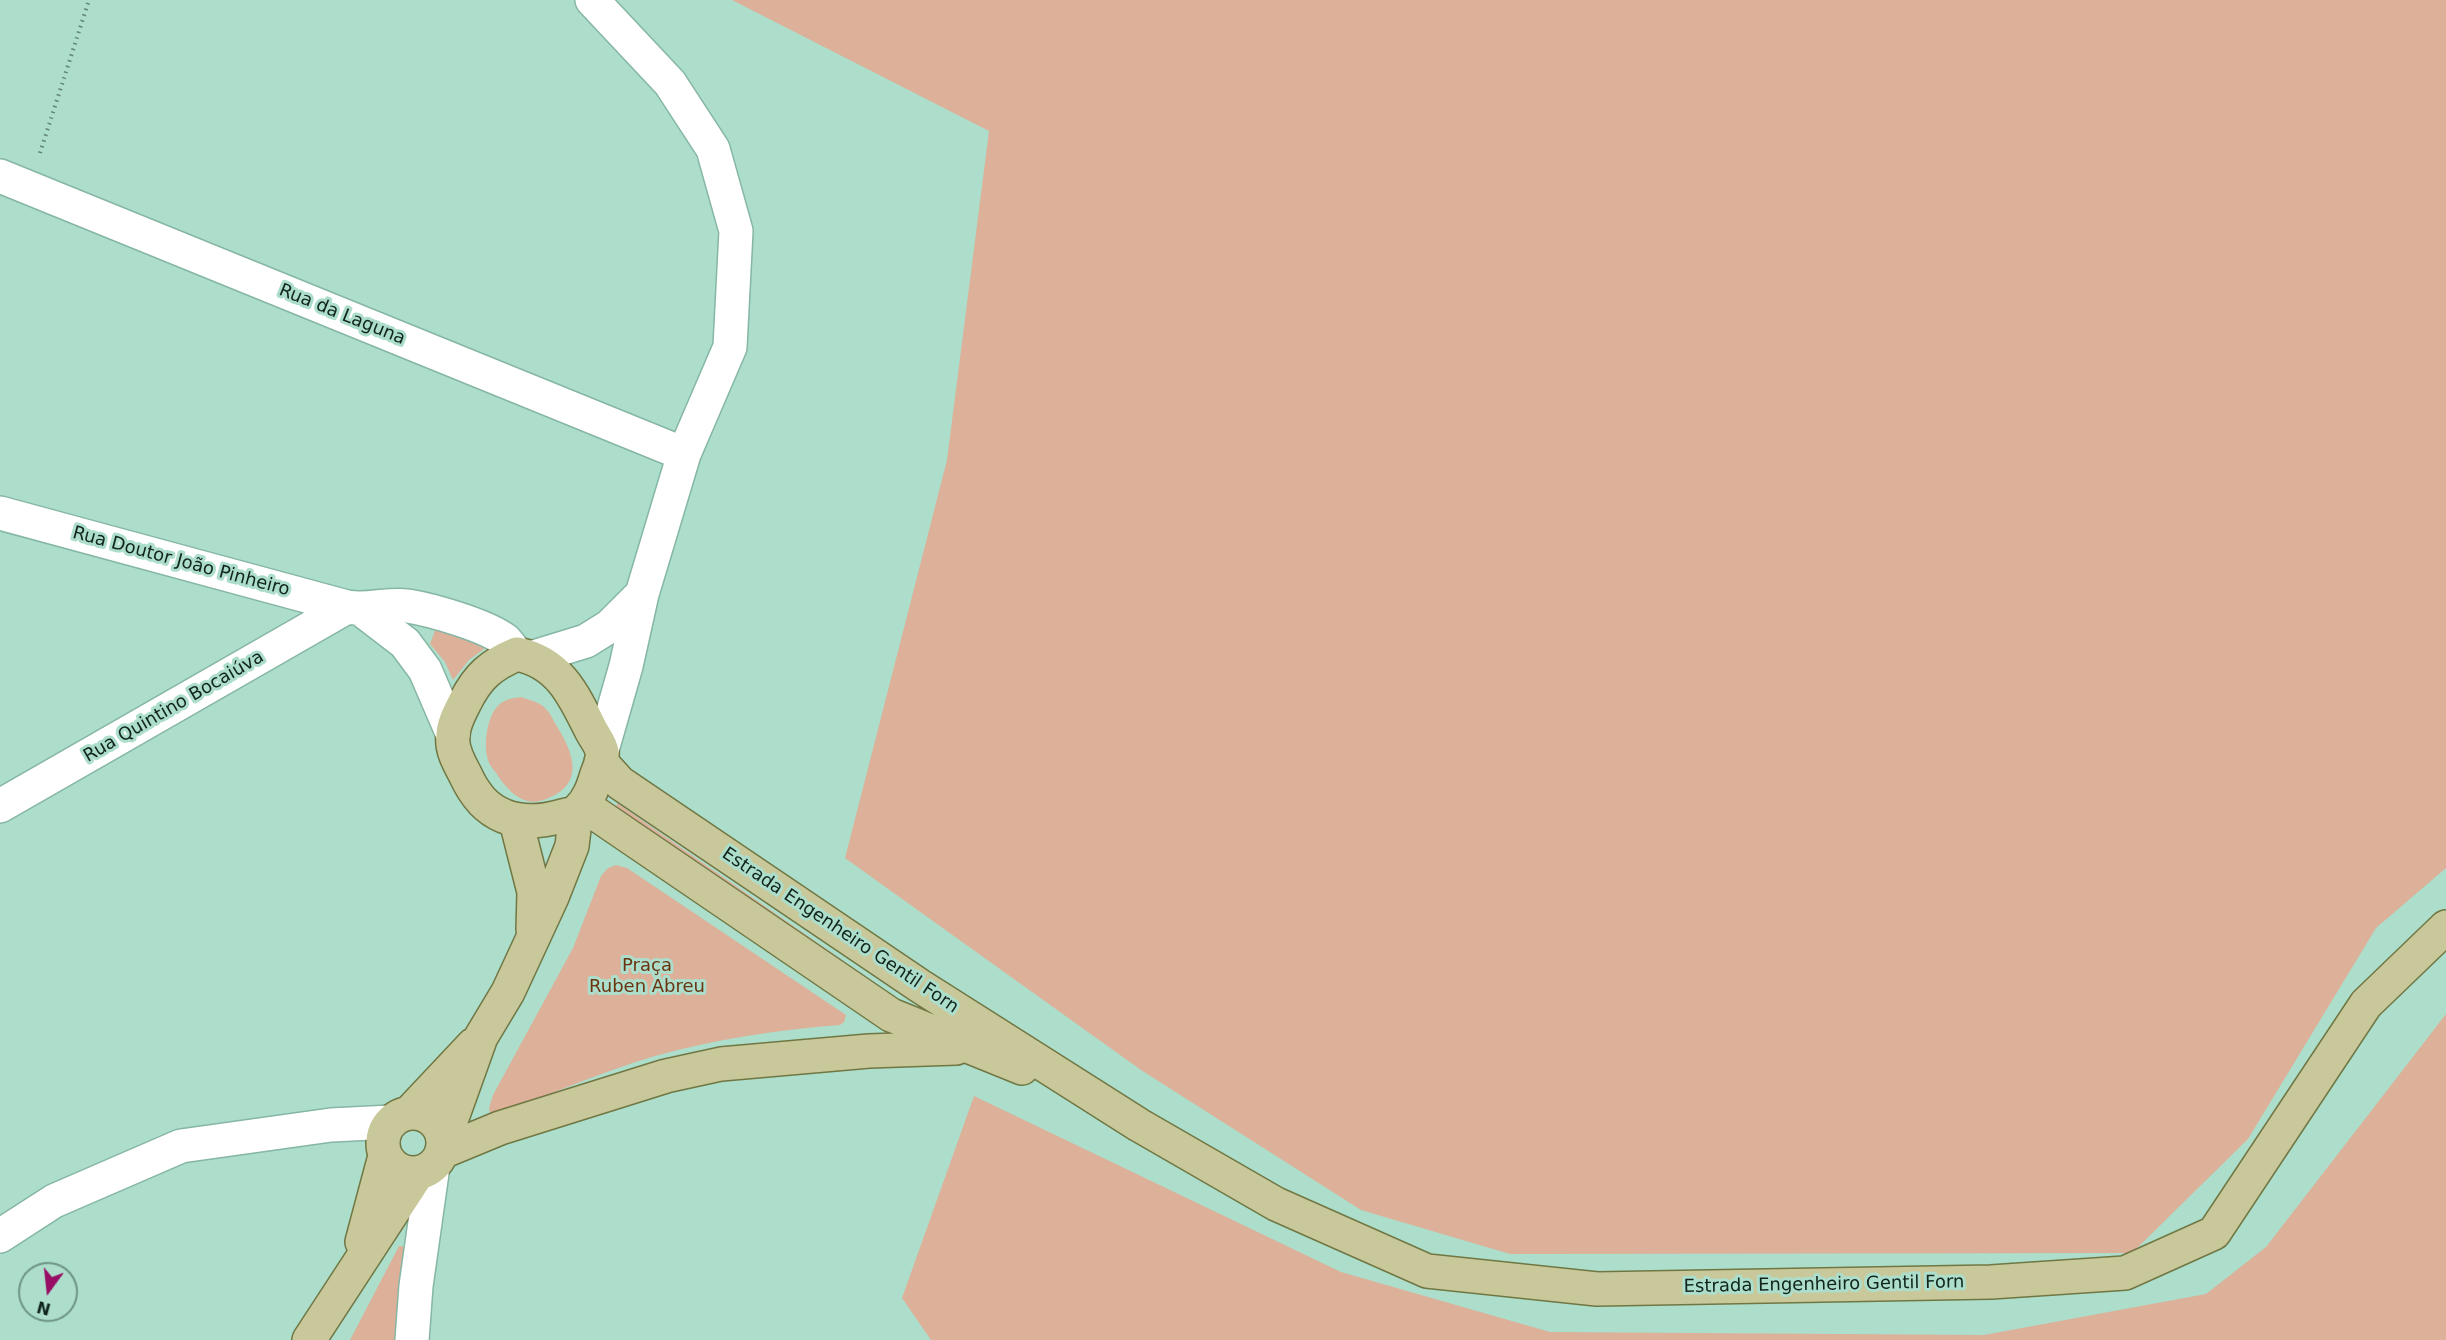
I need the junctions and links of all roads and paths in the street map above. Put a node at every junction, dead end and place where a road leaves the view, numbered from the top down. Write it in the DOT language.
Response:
graph roads {
  1 [pos="89,0"];
  2 [pos="592,0"];
  3 [pos="15,182"];
  4 [pos="684,454"];
  5 [pos="0,513"];
  6 [pos="642,594"];
  7 [pos="354,608"];
  8 [pos="525,656"];
  9 [pos="453,735"];
  10 [pos="602,756"];
  11 [pos="0,806"];
  12 [pos="580,808"];
  13 [pos="516,821"];
  14 [pos="2446,927"];
  15 [pos="532,940"];
  16 [pos="481,1037"];
  17 [pos="967,1047"];
  18 [pos="1085,1092"];
  19 [pos="400,1117"];
  20 [pos="385,1156"];
  21 [pos="434,1159"];
  22 [pos="0,1236"];
  23 [pos="354,1273"];
  24 [pos="309,1340"];
  25 [pos="412,1340"];
  1 -- 3 [label="path"];
  2 -- 4 [label="street"];
  3 -- 4 [label="street, Rua da Laguna"];
  4 -- 6 [label="street"];
  5 -- 7 [label="street, Rua Doutor João Pinheiro"];
  6 -- 8 [label="street"];
  6 -- 10 [label="street"];
  7 -- 8 [label="street, Rua Doutor João Pinheiro"];
  7 -- 9 [label="street, Rua Doutor João Pinheiro"];
  7 -- 11 [label="street, Rua Quintino Bocaiúva"];
  8 -- 9 [label="main road"];
  8 -- 10 [label="main road"];
  9 -- 13 [label="main road"];
  10 -- 12 [label="main road"];
  10 -- 18 [label="main road, Estrada Engenheiro Gentil Forn"];
  12 -- 13 [label="main road"];
  12 -- 15 [label="main road"];
  12 -- 17 [label="main road, Estrada Engenheiro Gentil Forn"];
  13 -- 15 [label="main road"];
  14 -- 18 [label="main road, Estrada Engenheiro Gentil Forn"];
  15 -- 16 [label="main road"];
  16 -- 19 [label="main road"];
  16 -- 21 [label="main road"];
  17 -- 18 [label="main road, Estrada Engenheiro Gentil Forn"];
  17 -- 21 [label="main road"];
  19 -- 20 [label="main road"];
  19 -- 21 [label="main road"];
  19 -- 22 [label="street"];
  20 -- 21 [label="main road"];
  20 -- 23 [label="main road"];
  21 -- 23 [label="main road"];
  21 -- 25 [label="street"];
  23 -- 24 [label="main road"];
}
